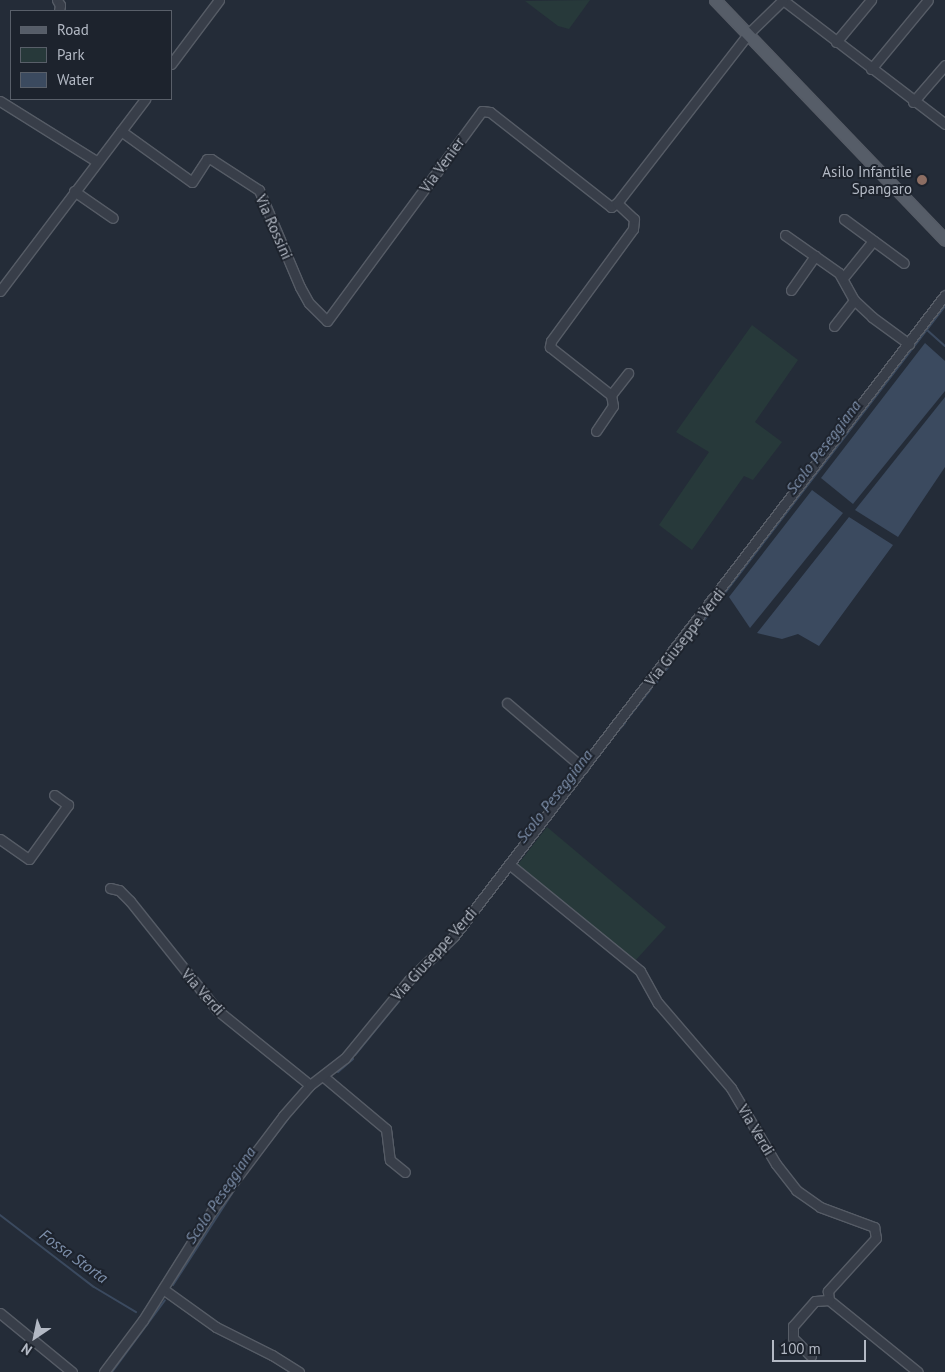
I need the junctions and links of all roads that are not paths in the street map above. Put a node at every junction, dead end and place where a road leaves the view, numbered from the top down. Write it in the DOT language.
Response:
graph roads {
  1 [pos="219,0"];
  2 [pos="715,0"];
  3 [pos="783,0"];
  4 [pos="871,0"];
  5 [pos="928,0"];
  6 [pos="750,32"];
  7 [pos="836,42"];
  8 [pos="172,63"];
  9 [pos="945,65"];
  10 [pos="871,69"];
  11 [pos="144,100"];
  12 [pos="0,101"];
  13 [pos="913,102"];
  14 [pos="945,124"];
  15 [pos="121,131"];
  16 [pos="96,161"];
  17 [pos="74,191"];
  18 [pos="617,203"];
  19 [pos="113,218"];
  20 [pos="844,219"];
  21 [pos="786,235"];
  22 [pos="945,240"];
  23 [pos="873,241"];
  24 [pos="815,256"];
  25 [pos="904,263"];
  26 [pos="843,278"];
  27 [pos="300,288"];
  28 [pos="791,290"];
  29 [pos="0,291"];
  30 [pos="945,295"];
  31 [pos="854,300"];
  32 [pos="834,326"];
  33 [pos="909,344"];
  34 [pos="628,373"];
  35 [pos="611,395"];
  36 [pos="596,431"];
  37 [pos="507,703"];
  38 [pos="583,768"];
  39 [pos="54,795"];
  40 [pos="0,839"];
  41 [pos="509,864"];
  42 [pos="110,888"];
  43 [pos="324,1077"];
  44 [pos="310,1085"];
  45 [pos="405,1172"];
  46 [pos="163,1289"];
  47 [pos="829,1300"];
  48 [pos="0,1313"];
  49 [pos="811,1356"];
  50 [pos="72,1372"];
  51 [pos="104,1372"];
  52 [pos="299,1372"];
  53 [pos="918,1372"];
  1 -- 8 [label="street"];
  2 -- 6 [label="main road"];
  3 -- 6 [label="street"];
  3 -- 7 [label="street"];
  4 -- 7 [label="street"];
  5 -- 10 [label="street"];
  6 -- 18 [label="street"];
  6 -- 22 [label="main road"];
  7 -- 10 [label="street"];
  9 -- 13 [label="street"];
  10 -- 13 [label="street"];
  11 -- 15 [label="street"];
  12 -- 16 [label="street"];
  13 -- 14 [label="street"];
  15 -- 16 [label="street"];
  15 -- 27 [label="street, Via Rossini"];
  16 -- 17 [label="street"];
  17 -- 19 [label="street"];
  17 -- 29 [label="street"];
  18 -- 27 [label="street, Via Venier"];
  18 -- 35 [label="street"];
  20 -- 23 [label="street"];
  21 -- 24 [label="street"];
  23 -- 25 [label="street"];
  23 -- 26 [label="street"];
  24 -- 26 [label="street"];
  24 -- 28 [label="street"];
  26 -- 31 [label="street"];
  30 -- 33 [label="street, Via Giuseppe Verdi"];
  31 -- 32 [label="street"];
  31 -- 33 [label="street"];
  33 -- 38 [label="street, Via Giuseppe Verdi"];
  34 -- 35 [label="street"];
  35 -- 36 [label="street"];
  37 -- 38 [label="street"];
  38 -- 41 [label="street, Via Giuseppe Verdi"];
  39 -- 40 [label="street"];
  41 -- 43 [label="street, Via Giuseppe Verdi"];
  41 -- 47 [label="street, Via Verdi"];
  42 -- 44 [label="street, Via Verdi"];
  43 -- 44 [label="street, Via Giuseppe Verdi"];
  43 -- 45 [label="street"];
  44 -- 46 [label="street, Via Giuseppe Verdi"];
  46 -- 51 [label="street, Via Giuseppe Verdi"];
  46 -- 52 [label="street"];
  47 -- 49 [label="street"];
  47 -- 53 [label="street"];
  48 -- 50 [label="street"];
}
